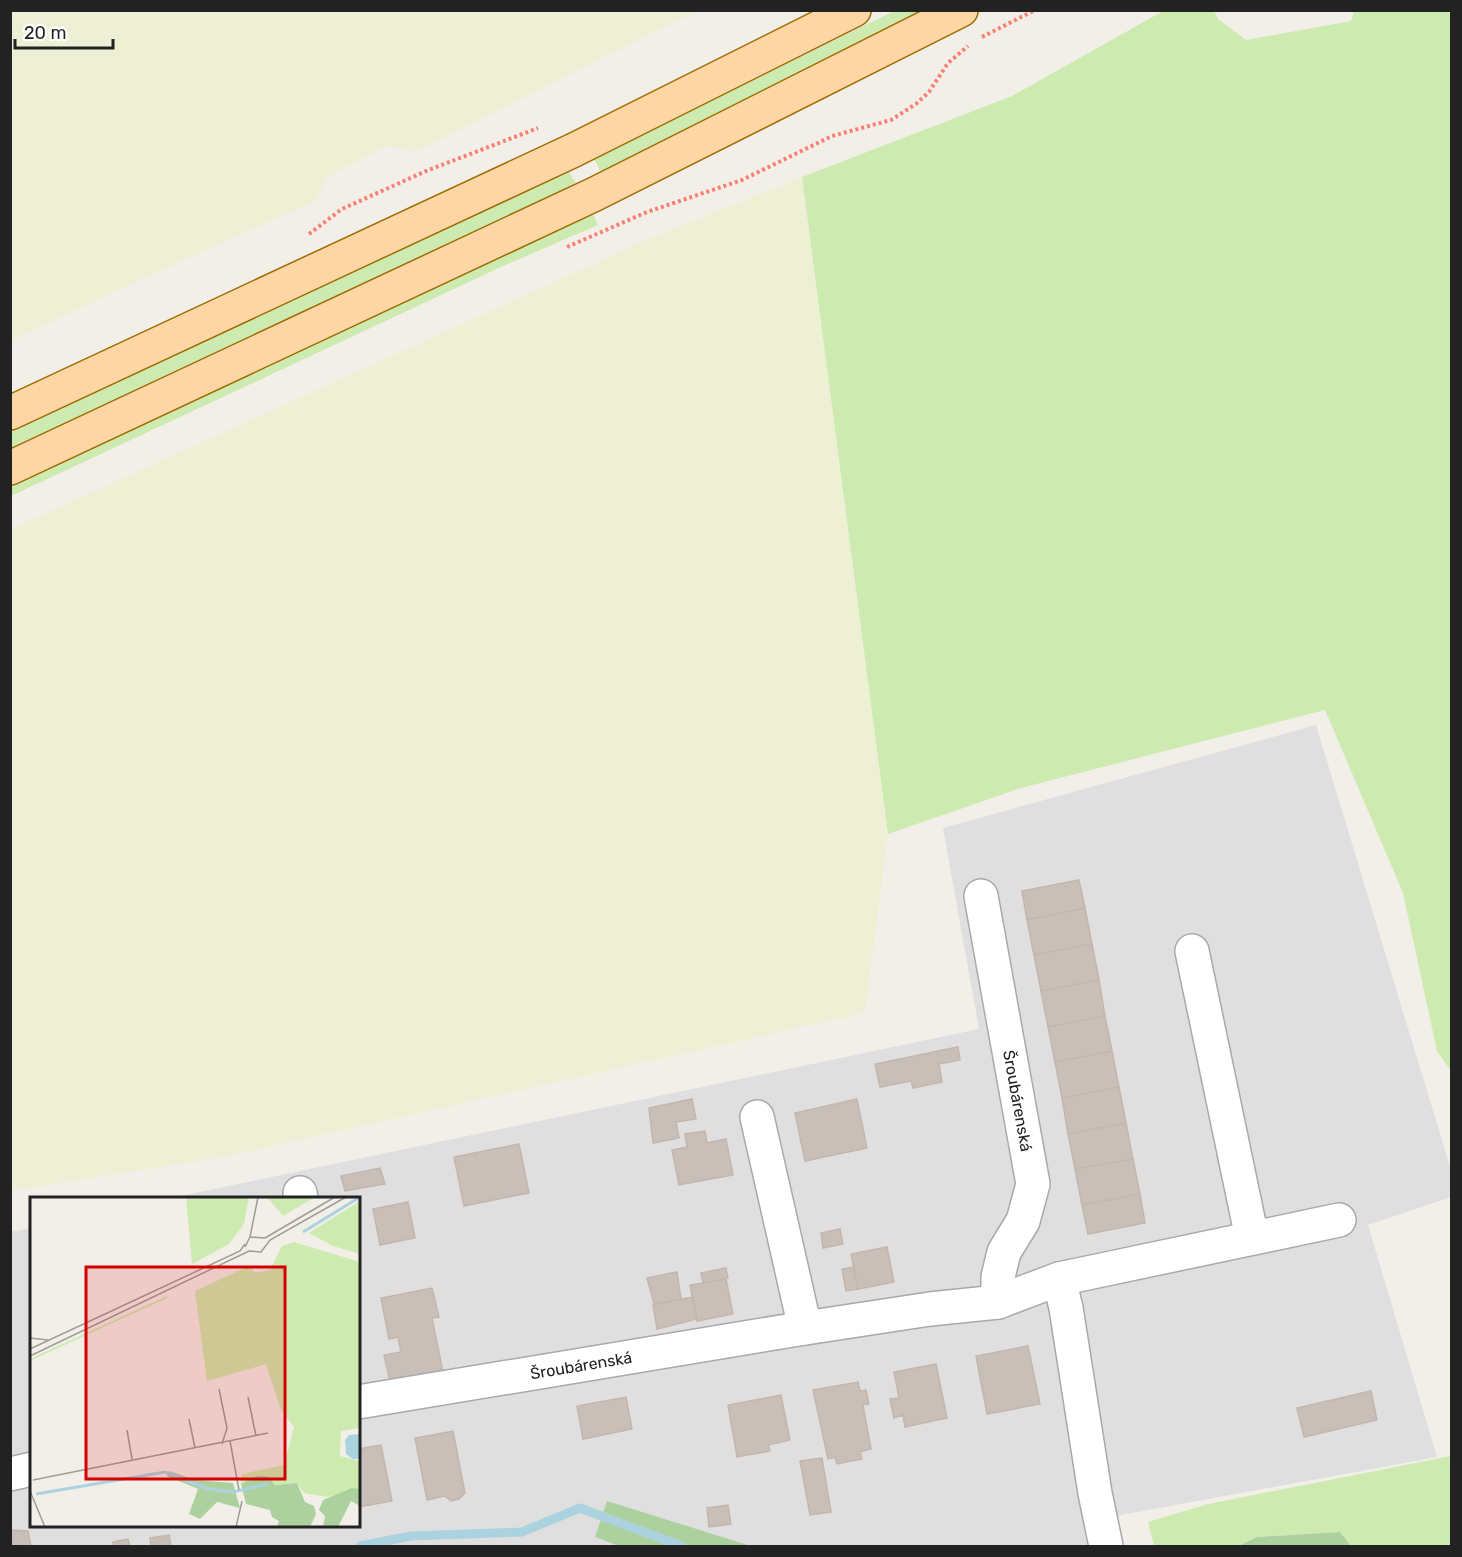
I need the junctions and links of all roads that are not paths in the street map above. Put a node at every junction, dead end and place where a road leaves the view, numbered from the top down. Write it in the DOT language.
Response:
graph roads {
  1 [pos="854,10"];
  2 [pos="961,10"];
  3 [pos="10,413"];
  4 [pos="10,468"];
  5 [pos="981,896"];
  6 [pos="1192,951"];
  7 [pos="757,1117"];
  8 [pos="1339,1220"];
  9 [pos="1252,1238"];
  10 [pos="1059,1279"];
  11 [pos="998,1302"];
  12 [pos="805,1328"];
  13 [pos="360,1402"];
  14 [pos="30,1469"];
  15 [pos="10,1474"];
  16 [pos="1106,1546"];
  1 -- 3 [label="main road"];
  2 -- 4 [label="main road"];
  5 -- 11 [label="street, Šroubárenská"];
  6 -- 9 [label="street"];
  7 -- 12 [label="street"];
  8 -- 9 [label="street, Šroubárenská"];
  9 -- 10 [label="street, Šroubárenská"];
  10 -- 11 [label="street, Šroubárenská"];
  10 -- 16 [label="street"];
  11 -- 12 [label="street, Šroubárenská"];
  12 -- 13 [label="street, Šroubárenská"];
  14 -- 15 [label="street"];
}
